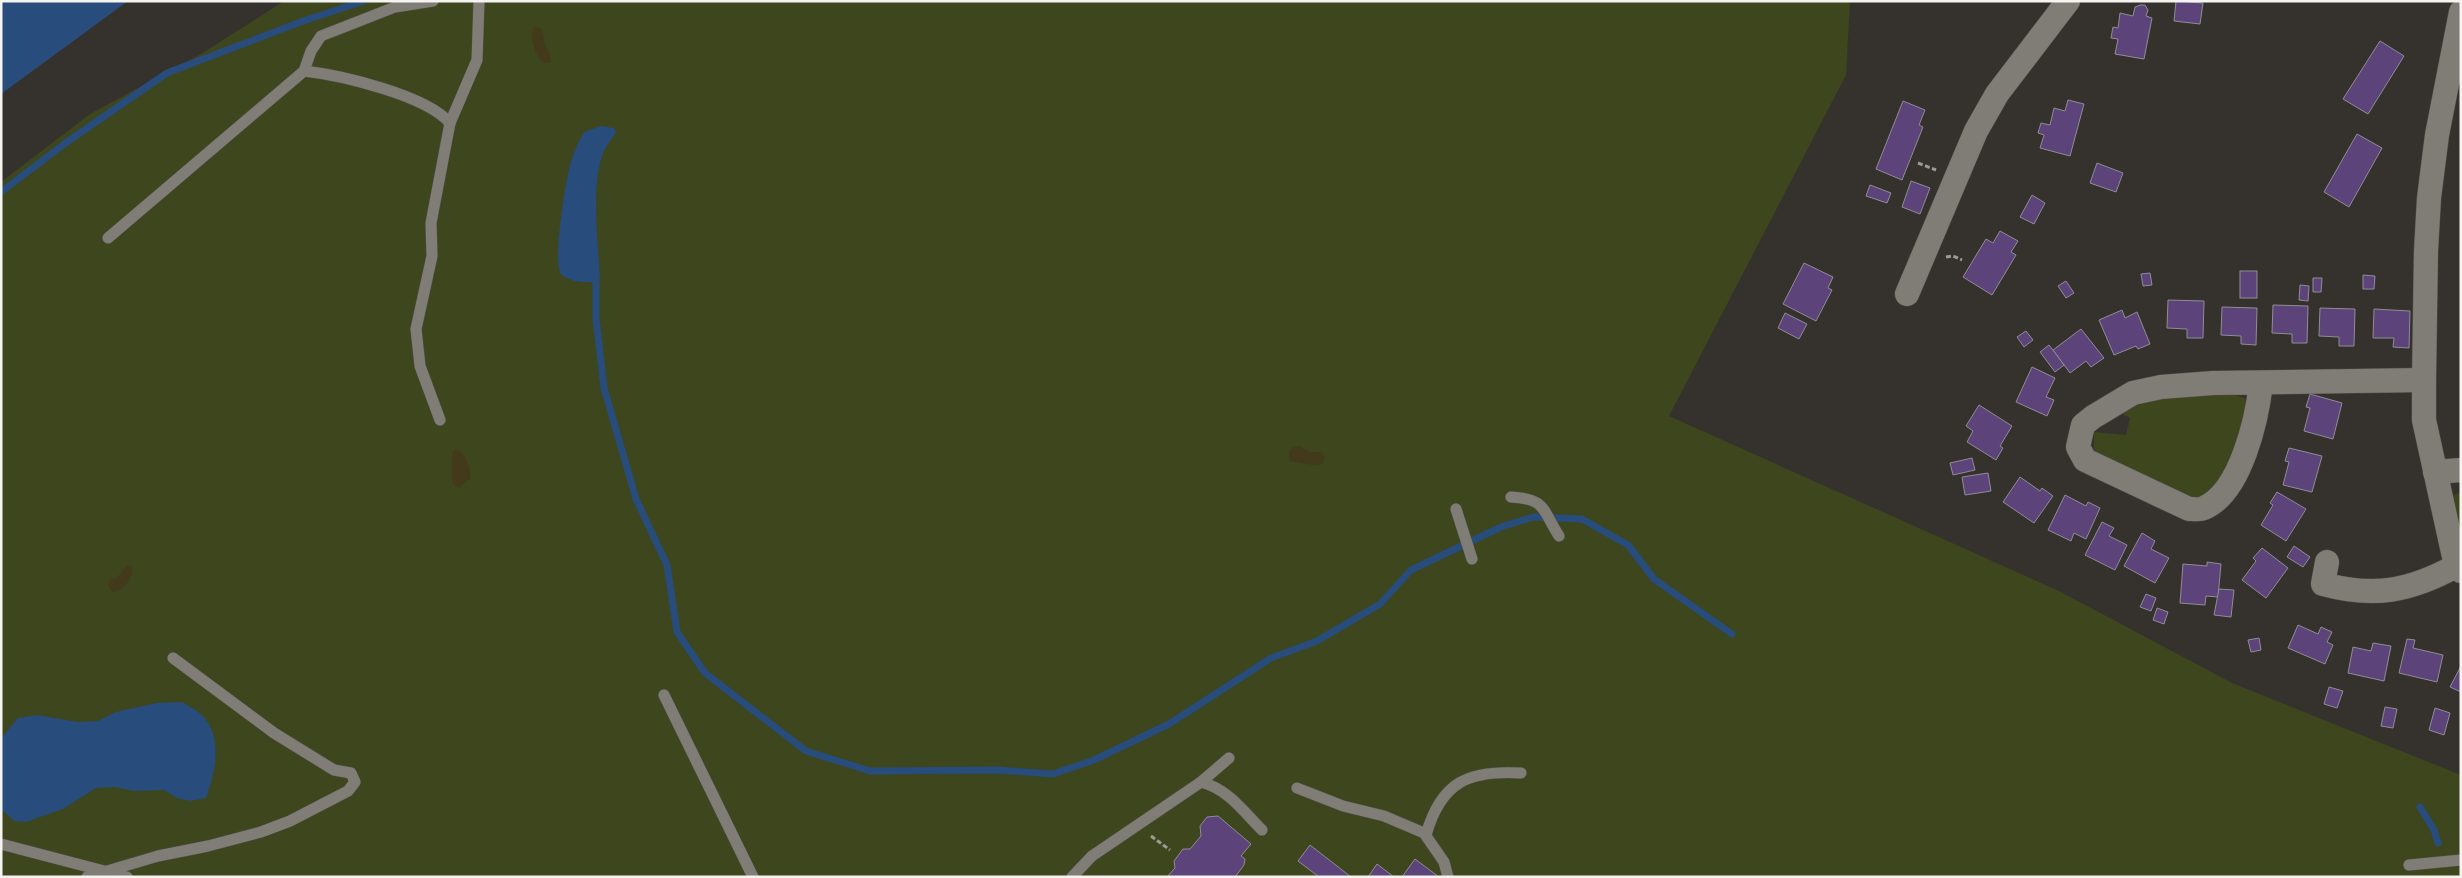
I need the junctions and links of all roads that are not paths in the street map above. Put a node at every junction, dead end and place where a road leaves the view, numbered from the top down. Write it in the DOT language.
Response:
graph roads {
  1 [pos="433,1"];
  2 [pos="479,1"];
  3 [pos="2068,1"];
  4 [pos="2461,12"];
  5 [pos="304,71"];
  6 [pos="450,123"];
  7 [pos="108,238"];
  8 [pos="1907,294"];
  9 [pos="2424,380"];
  10 [pos="2261,383"];
  11 [pos="440,420"];
  12 [pos="2461,470"];
  13 [pos="2435,472"];
  14 [pos="1512,497"];
  15 [pos="1456,509"];
  16 [pos="1559,536"];
  17 [pos="1471,557"];
  18 [pos="2328,562"];
  19 [pos="2458,568"];
  20 [pos="173,658"];
  21 [pos="664,695"];
  22 [pos="1229,758"];
  23 [pos="1521,773"];
  24 [pos="1202,782"];
  25 [pos="1297,788"];
  26 [pos="1262,830"];
  27 [pos="1426,835"];
  28 [pos="1,844"];
  29 [pos="2461,860"];
  30 [pos="2409,865"];
  31 [pos="106,871"];
  32 [pos="87,877"];
  33 [pos="127,877"];
  34 [pos="753,877"];
  35 [pos="1072,877"];
  36 [pos="1448,877"];
  1 -- 5 [label="lane"];
  2 -- 6 [label="lane"];
  3 -- 8 [label="street"];
  4 -- 9 [label="street"];
  5 -- 6 [label="lane"];
  5 -- 7 [label="lane"];
  6 -- 11 [label="lane"];
  9 -- 10 [label="street"];
  9 -- 13 [label="street"];
  10 -- 10 [label="street"];
  12 -- 13 [label="street"];
  13 -- 19 [label="street"];
  14 -- 16 [label="lane"];
  15 -- 17 [label="lane"];
  18 -- 19 [label="street"];
  20 -- 31 [label="lane"];
  21 -- 34 [label="lane"];
  22 -- 24 [label="lane"];
  23 -- 27 [label="lane"];
  24 -- 26 [label="lane"];
  24 -- 35 [label="lane"];
  25 -- 27 [label="lane"];
  27 -- 36 [label="lane"];
  28 -- 31 [label="lane"];
  29 -- 30 [label="lane"];
  31 -- 32 [label="lane"];
  31 -- 33 [label="lane"];
}
